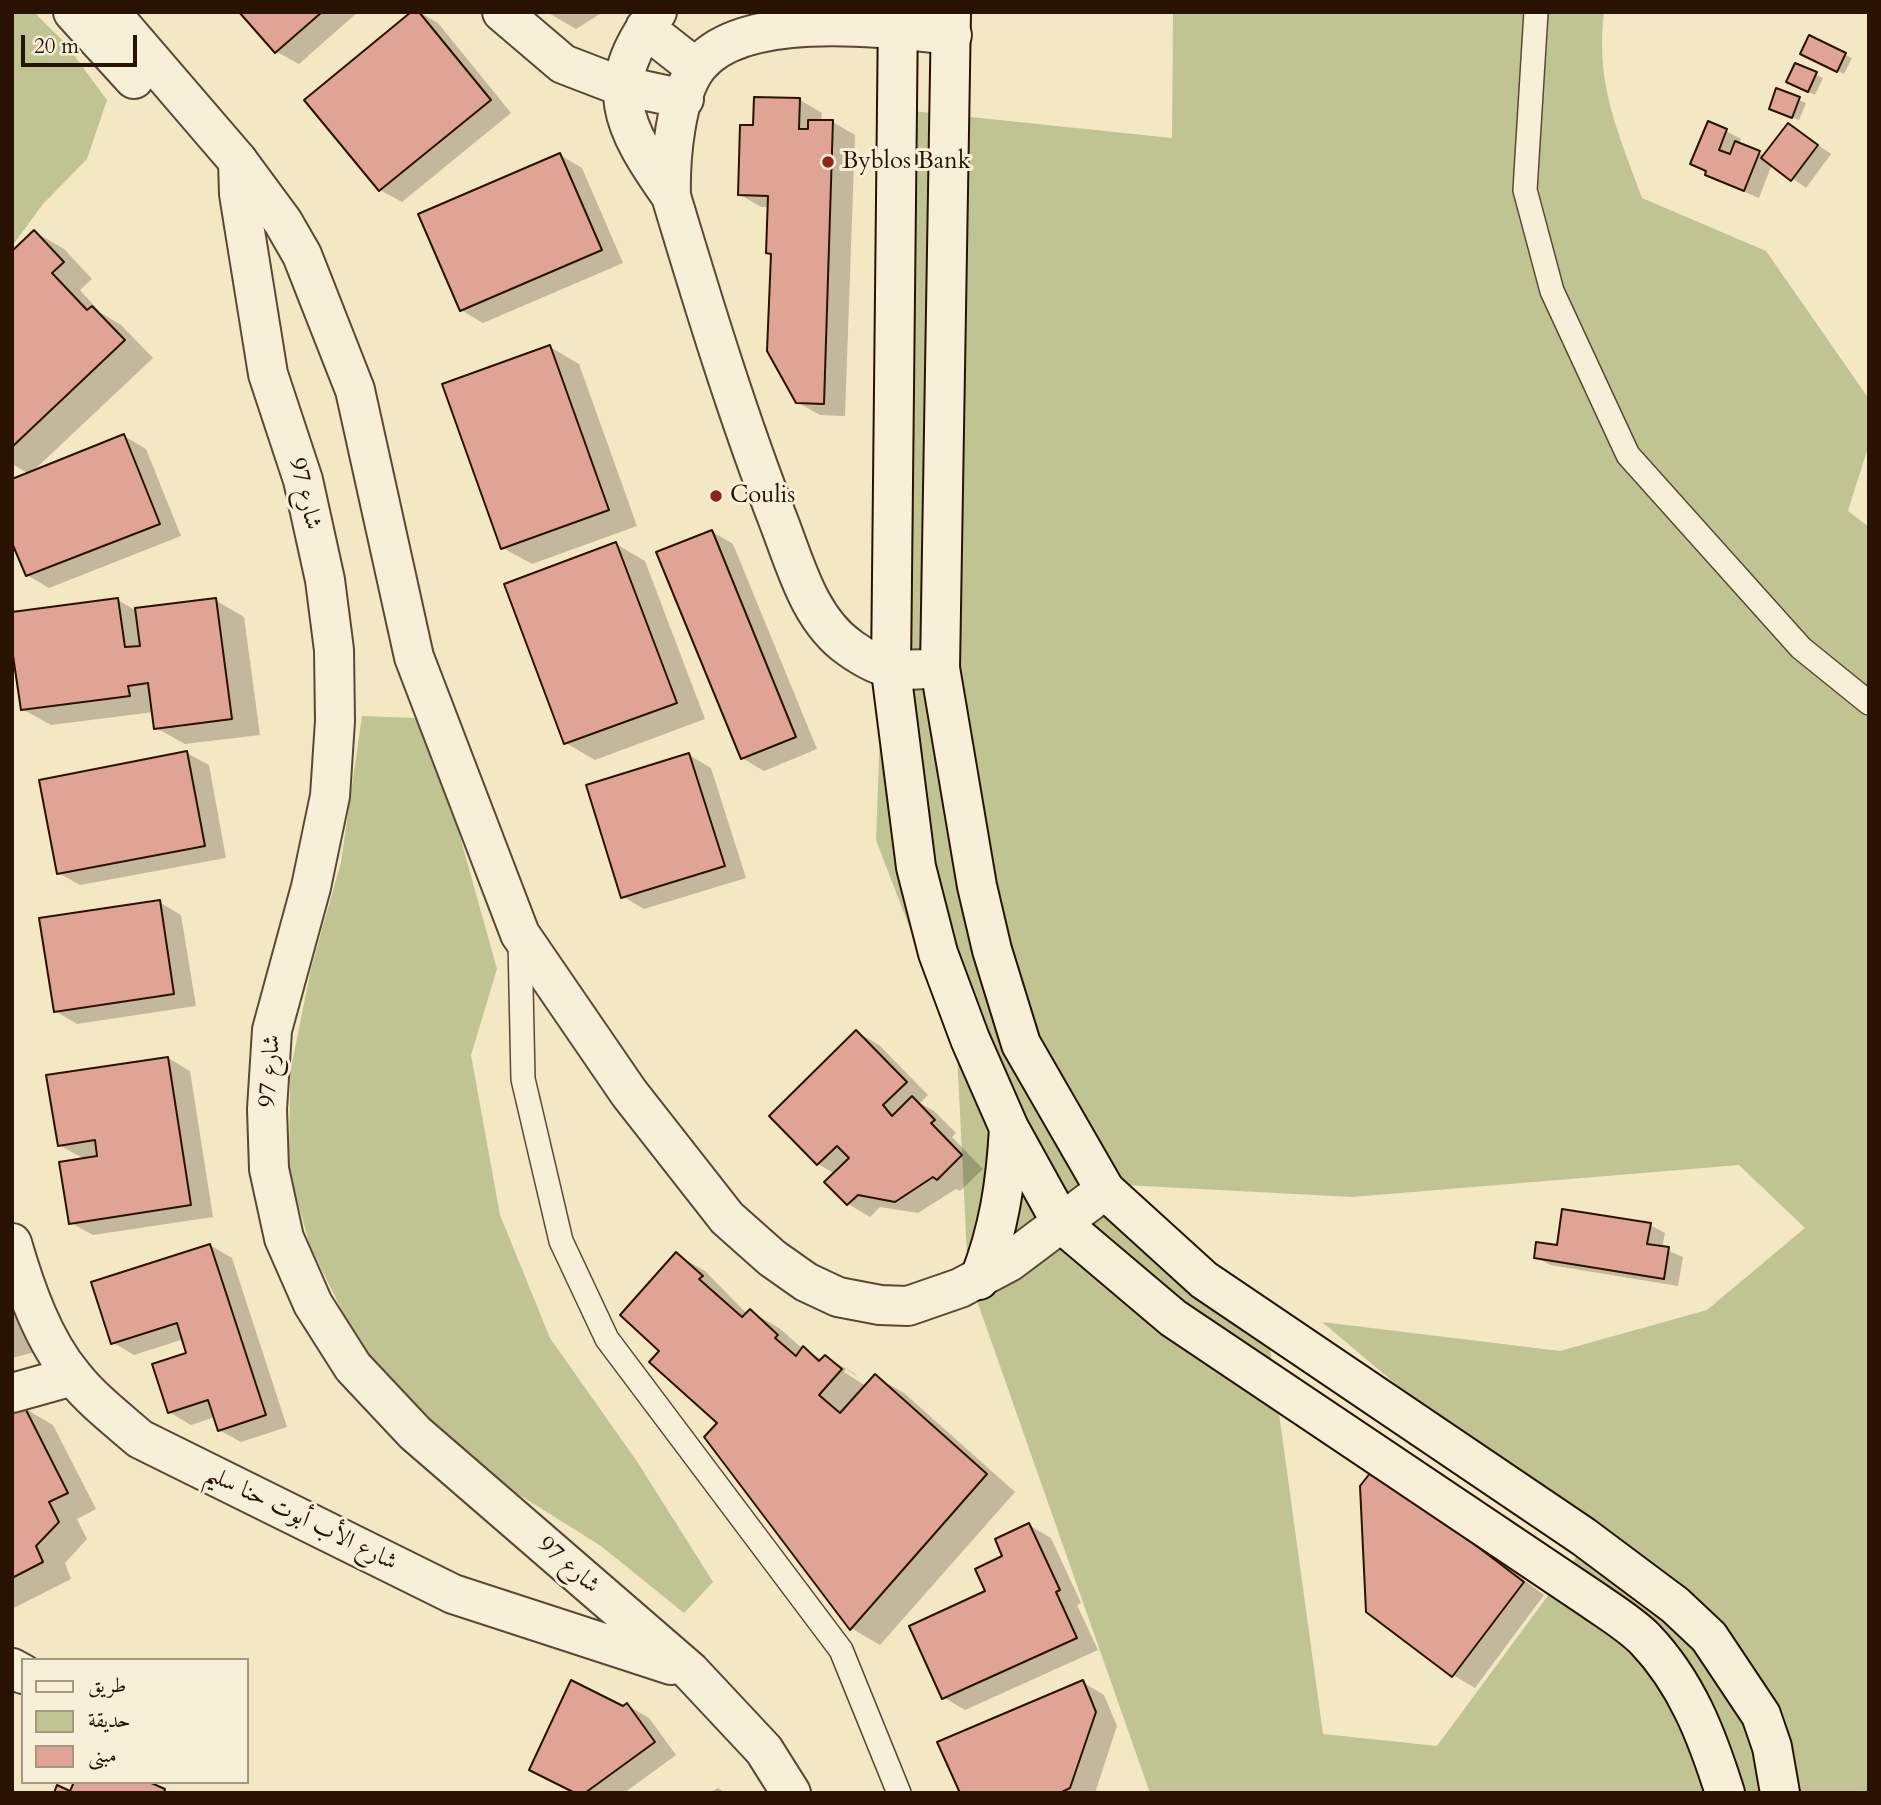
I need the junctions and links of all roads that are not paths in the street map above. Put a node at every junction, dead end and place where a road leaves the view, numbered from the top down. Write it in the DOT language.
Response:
graph roads {
  1 [pos="73,12"];
  2 [pos="110,12"];
  3 [pos="502,12"];
  4 [pos="1536,12"];
  5 [pos="824,19"];
  6 [pos="651,20"];
  7 [pos="898,21"];
  8 [pos="951,23"];
  9 [pos="738,25"];
  10 [pos="690,84"];
  11 [pos="623,85"];
  12 [pos="239,178"];
  13 [pos="671,195"];
  14 [pos="940,668"];
  15 [pos="891,671"];
  16 [pos="1869,703"];
  17 [pos="520,934"];
  18 [pos="1009,1128"];
  19 [pos="1105,1191"];
  20 [pos="1062,1224"];
  21 [pos="12,1244"];
  22 [pos="979,1280"];
  23 [pos="73,1376"];
  24 [pos="12,1393"];
  25 [pos="690,1671"];
  26 [pos="791,1793"];
  27 [pos="899,1793"];
  28 [pos="1725,1793"];
  29 [pos="1780,1793"];
  1 -- 12 [label="street"];
  2 -- 12 [label="street"];
  3 -- 11 [label="street"];
  4 -- 16 [label="lane"];
  5 -- 7 [label="street"];
  5 -- 9 [label="street"];
  6 -- 10 [label="street"];
  6 -- 11 [label="street"];
  7 -- 8 [label="street"];
  7 -- 15 [label="street"];
  8 -- 14 [label="street"];
  9 -- 10 [label="street"];
  10 -- 11 [label="street"];
  10 -- 13 [label="street"];
  11 -- 13 [label="street"];
  12 -- 17 [label="street"];
  12 -- 25 [label="street, شارع 97"];
  13 -- 15 [label="street"];
  14 -- 15 [label="street"];
  14 -- 19 [label="street"];
  15 -- 18 [label="street"];
  17 -- 22 [label="street"];
  17 -- 27 [label="lane"];
  18 -- 20 [label="street"];
  18 -- 22 [label="street"];
  19 -- 20 [label="street"];
  19 -- 29 [label="street"];
  20 -- 22 [label="street"];
  20 -- 28 [label="street"];
  21 -- 23 [label="street, شارع الأب أبوت حنا سليم"];
  23 -- 24 [label="street"];
  23 -- 25 [label="street, شارع الأب أبوت حنا سليم"];
  25 -- 26 [label="street, شارع 97"];
}
